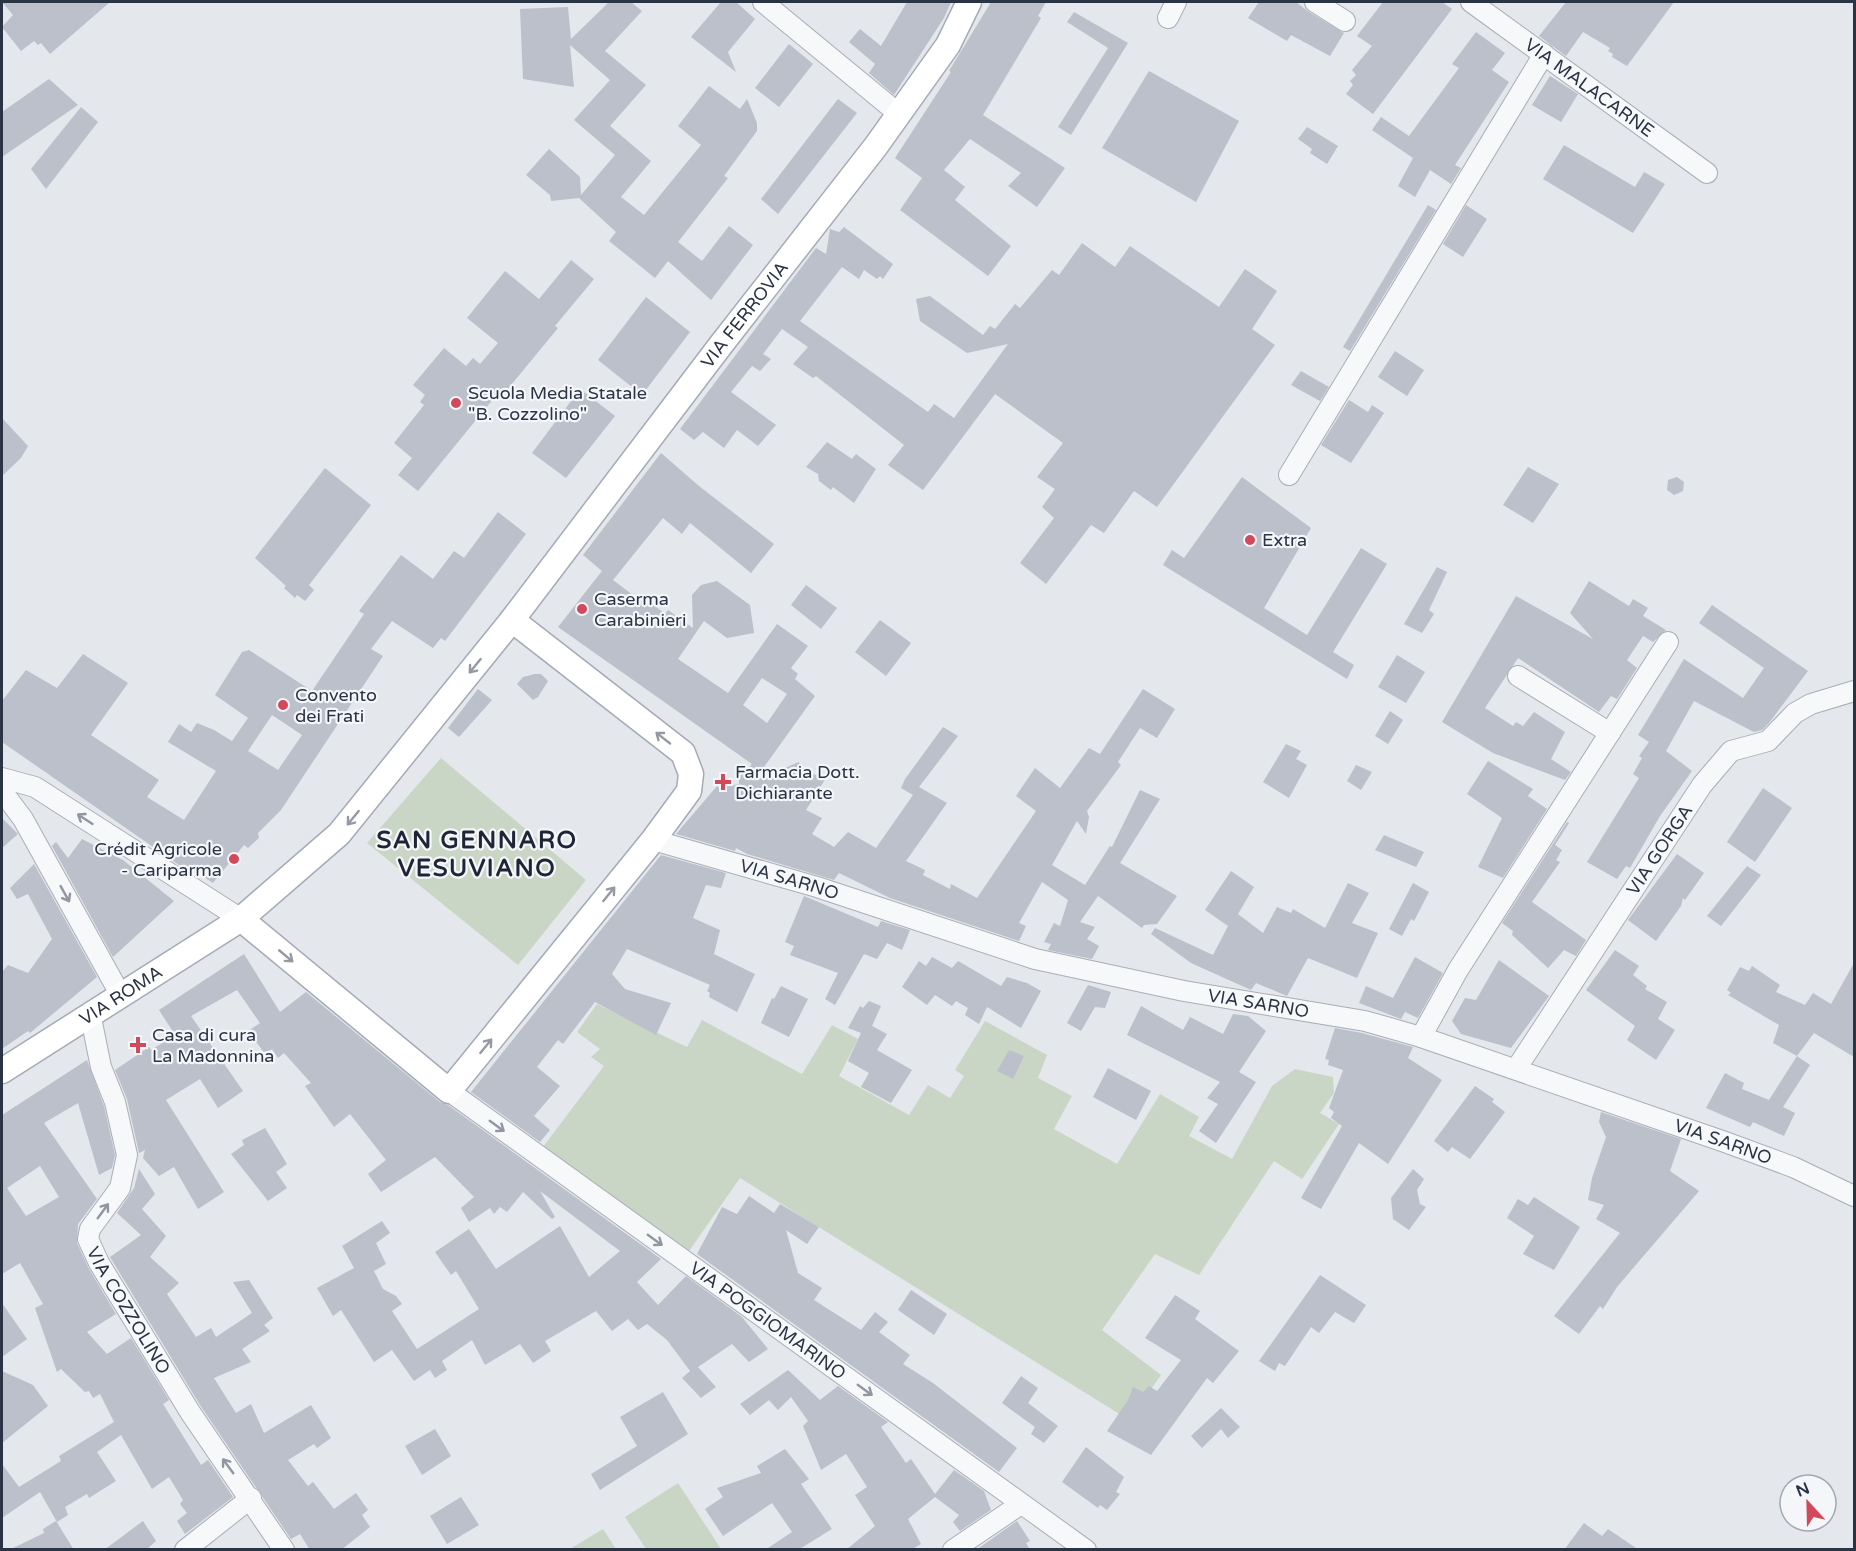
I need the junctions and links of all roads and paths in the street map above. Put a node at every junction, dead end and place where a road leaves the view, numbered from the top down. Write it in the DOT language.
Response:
graph roads {
  1 [pos="763,2"];
  2 [pos="969,2"];
  3 [pos="1315,2"];
  4 [pos="1472,2"];
  5 [pos="1344,21"];
  6 [pos="1544,54"];
  7 [pos="899,114"];
  8 [pos="1707,173"];
  9 [pos="1289,475"];
  10 [pos="512,620"];
  11 [pos="1668,642"];
  12 [pos="1518,676"];
  13 [pos="1854,691"];
  14 [pos="1610,734"];
  15 [pos="2,778"];
  16 [pos="2,791"];
  17 [pos="652,840"];
  18 [pos="241,919"];
  19 [pos="120,994"];
  20 [pos="90,1013"];
  21 [pos="1421,1036"];
  22 [pos="1516,1069"];
  23 [pos="2,1071"];
  24 [pos="449,1091"];
  25 [pos="1854,1196"];
  26 [pos="251,1498"];
  27 [pos="1021,1504"];
  28 [pos="185,1550"];
  29 [pos="285,1550"];
  30 [pos="952,1550"];
  31 [pos="1086,1550"];
  1 -- 7 [label="street"];
  2 -- 7 [label="main road, VIA FERROVIA"];
  3 -- 5 [label="street"];
  4 -- 6 [label="street, VIA MALACARNE"];
  6 -- 8 [label="street, VIA MALACARNE"];
  6 -- 9 [label="street"];
  7 -- 10 [label="main road, VIA FERROVIA"];
  17 -- 10 [label="main road, one-way"];
  10 -- 18 [label="main road, VIA FERROVIA, one-way"];
  11 -- 14 [label="street"];
  12 -- 14 [label="street"];
  13 -- 22 [label="street, VIA GORGA"];
  14 -- 21 [label="street"];
  18 -- 15 [label="street, one-way"];
  16 -- 19 [label="street, one-way"];
  17 -- 21 [label="street, VIA SARNO"];
  24 -- 17 [label="main road, one-way"];
  18 -- 19 [label="main road, VIA ROMA"];
  18 -- 24 [label="main road, one-way"];
  19 -- 20 [label="main road, VIA ROMA"];
  20 -- 23 [label="main road, VIA ROMA"];
  26 -- 20 [label="street, VIA COZZOLINO, one-way"];
  21 -- 22 [label="street, VIA SARNO"];
  22 -- 25 [label="street, VIA SARNO"];
  24 -- 27 [label="street, VIA POGGIOMARINO, one-way"];
  26 -- 28 [label="street"];
  26 -- 29 [label="street, VIA COZZOLINO"];
  27 -- 30 [label="street"];
  27 -- 31 [label="street, VIA POGGIOMARINO"];
}
